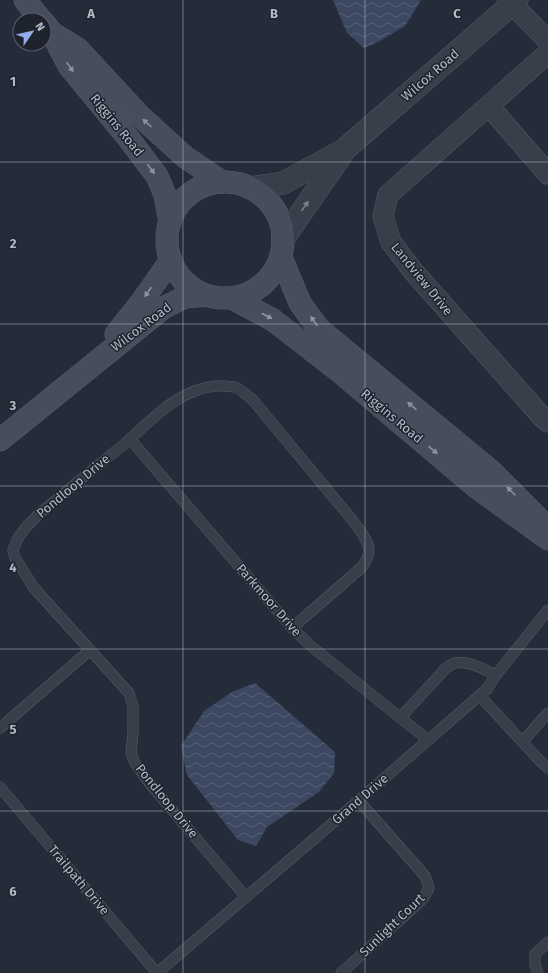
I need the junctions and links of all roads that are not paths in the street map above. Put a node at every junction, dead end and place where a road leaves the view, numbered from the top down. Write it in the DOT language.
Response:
graph roads {
  1 [pos="25,0"];
  2 [pos="512,2"];
  3 [pos="35,12"];
  4 [pos="52,30"];
  5 [pos="52,36"];
  6 [pos="548,41"];
  7 [pos="548,53"];
  8 [pos="490,106"];
  9 [pos="344,150"];
  10 [pos="548,174"];
  11 [pos="222,182"];
  12 [pos="250,188"];
  13 [pos="170,223"];
  14 [pos="282,248"];
  15 [pos="171,260"];
  16 [pos="206,295"];
  17 [pos="232,298"];
  18 [pos="83,373"];
  19 [pos="548,422"];
  20 [pos="130,439"];
  21 [pos="0,440"];
  22 [pos="548,528"];
  23 [pos="548,539"];
  24 [pos="548,610"];
  25 [pos="292,628"];
  26 [pos="90,650"];
  27 [pos="496,675"];
  28 [pos="480,695"];
  29 [pos="548,713"];
  30 [pos="400,718"];
  31 [pos="0,728"];
  32 [pos="428,740"];
  33 [pos="522,742"];
  34 [pos="548,768"];
  35 [pos="0,787"];
  36 [pos="358,801"];
  37 [pos="246,897"];
  38 [pos="548,942"];
  39 [pos="157,973"];
  40 [pos="341,973"];
  41 [pos="538,973"];
  1 -- 3 [label="main road, Riggins Road"];
  2 -- 6 [label="street"];
  2 -- 9 [label="street, Wilcox Road"];
  11 -- 4 [label="main road, Riggins Road, one-way"];
  5 -- 13 [label="main road, Riggins Road, one-way"];
  7 -- 8 [label="street, Landview Drive"];
  8 -- 10 [label="street"];
  8 -- 19 [label="street, Landview Drive"];
  9 -- 12 [label="street, Wilcox Road"];
  14 -- 9 [label="street, Wilcox Road, one-way"];
  11 -- 12 [label="main road"];
  11 -- 13 [label="main road"];
  12 -- 14 [label="main road"];
  13 -- 15 [label="main road"];
  14 -- 17 [label="main road"];
  22 -- 14 [label="main road, Riggins Road, one-way"];
  15 -- 16 [label="main road"];
  15 -- 18 [label="main road, Wilcox Road, one-way"];
  16 -- 17 [label="main road"];
  16 -- 18 [label="main road, Wilcox Road"];
  17 -- 23 [label="main road, Riggins Road, one-way"];
  18 -- 21 [label="main road, Wilcox Road"];
  20 -- 25 [label="lane, Parkmoor Drive"];
  20 -- 25 [label="lane, Pondloop Drive"];
  20 -- 26 [label="lane, Pondloop Drive"];
  24 -- 27 [label="lane, Grand Drive"];
  25 -- 30 [label="lane, Parkmoor Drive"];
  26 -- 31 [label="lane"];
  26 -- 37 [label="lane, Pondloop Drive"];
  27 -- 28 [label="lane, Grand Drive"];
  27 -- 30 [label="lane"];
  28 -- 32 [label="lane, Grand Drive"];
  28 -- 33 [label="lane"];
  29 -- 33 [label="lane"];
  30 -- 32 [label="lane, Parkmoor Drive"];
  32 -- 36 [label="lane, Grand Drive"];
  33 -- 34 [label="lane"];
  35 -- 39 [label="lane, Trailpath Drive"];
  36 -- 37 [label="lane, Grand Drive"];
  36 -- 40 [label="lane, Sunlight Court"];
  37 -- 39 [label="lane, Grand Drive"];
  38 -- 41 [label="lane"];
}
